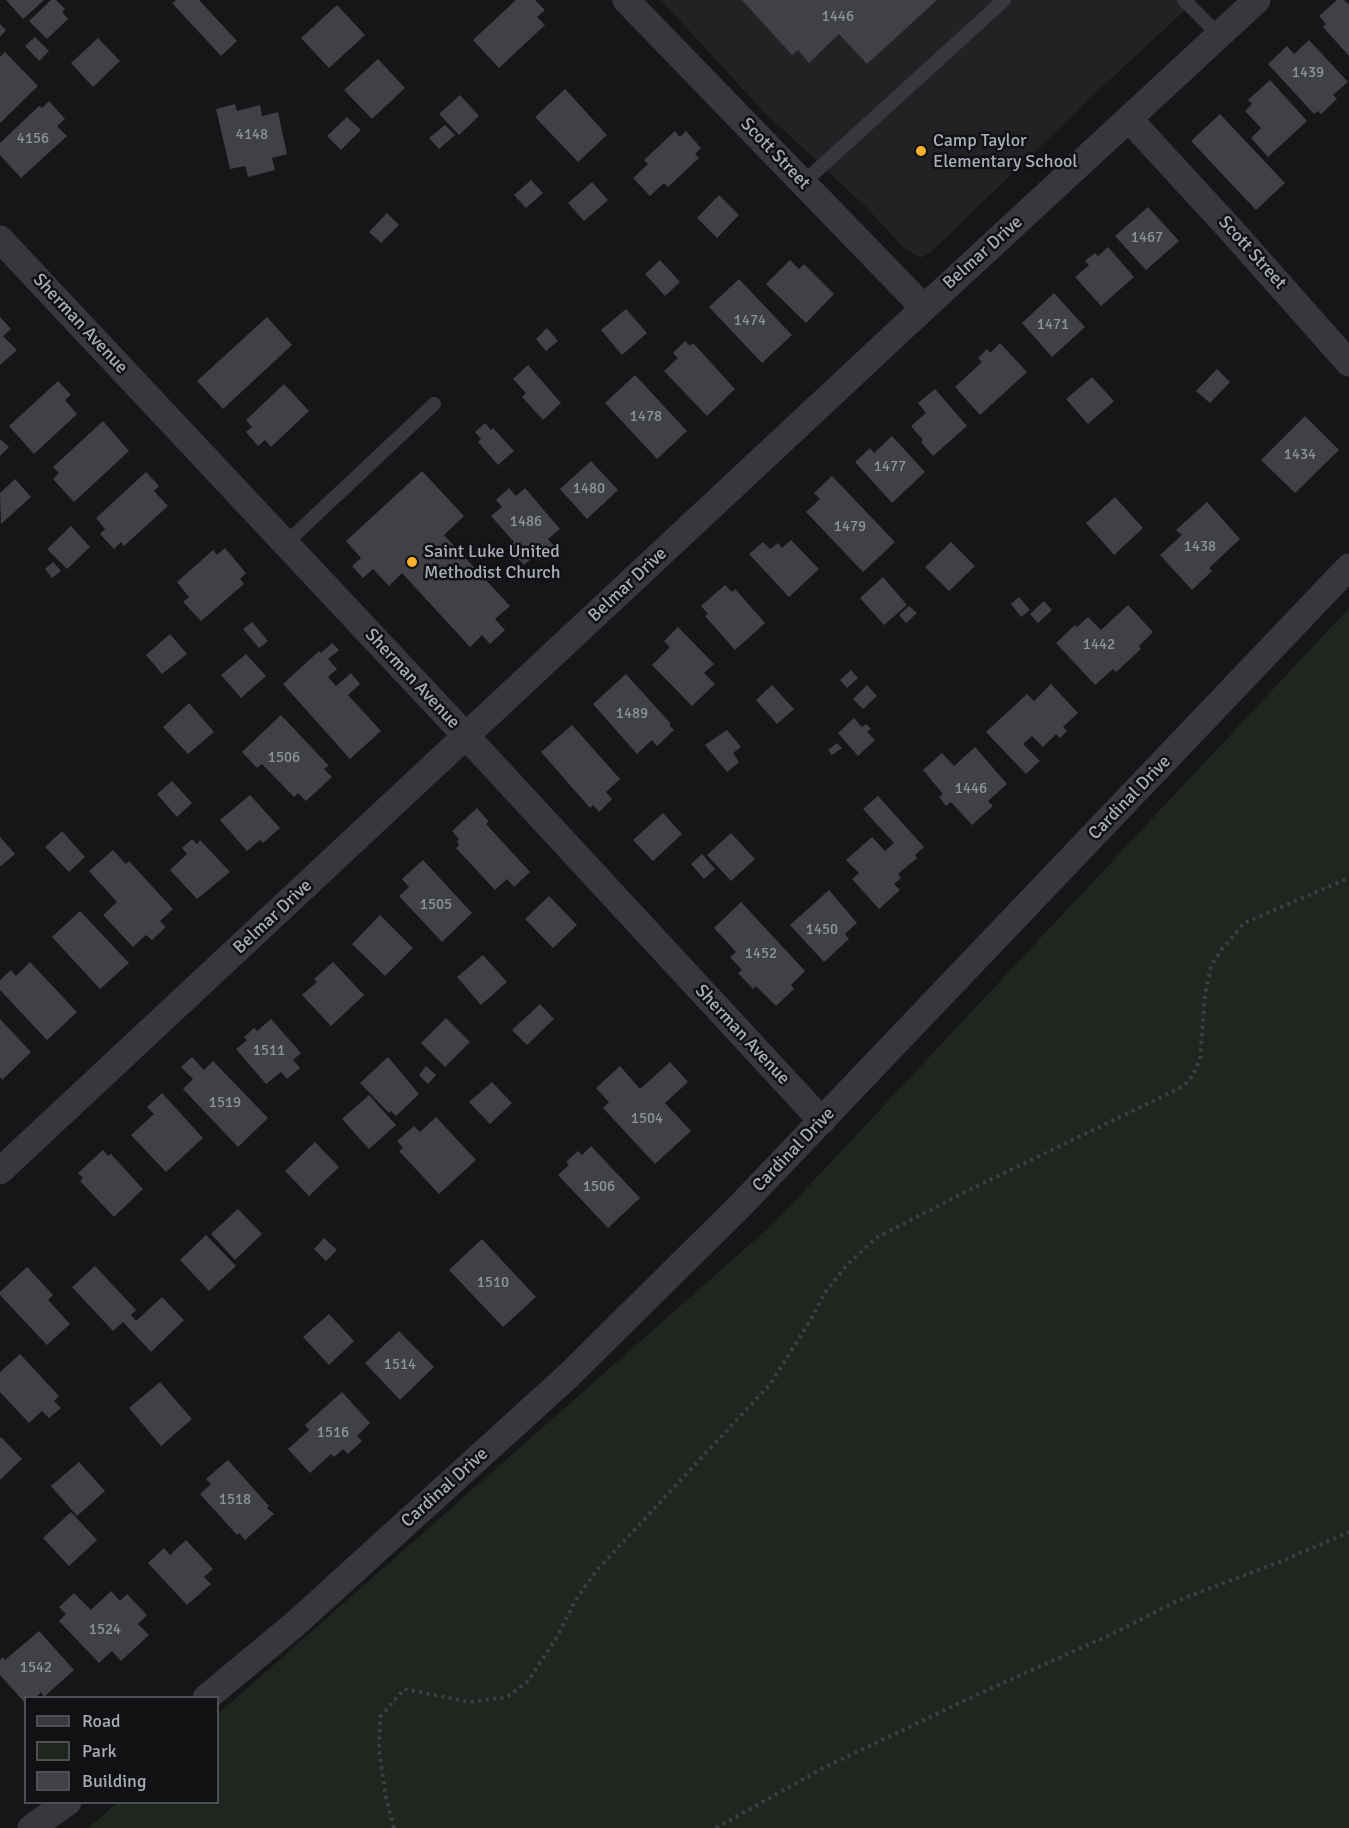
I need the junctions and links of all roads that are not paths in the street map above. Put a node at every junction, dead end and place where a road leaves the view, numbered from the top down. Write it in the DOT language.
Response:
graph roads {
  1 [pos="626,0"];
  2 [pos="1004,0"];
  3 [pos="1184,0"];
  4 [pos="1257,0"];
  5 [pos="1219,35"];
  6 [pos="1129,119"];
  7 [pos="803,183"];
  8 [pos="0,239"];
  9 [pos="924,308"];
  10 [pos="1349,363"];
  11 [pos="434,404"];
  12 [pos="286,543"];
  13 [pos="1349,567"];
  14 [pos="466,736"];
  15 [pos="822,1121"];
  16 [pos="4,1159"];
  17 [pos="208,1696"];
  18 [pos="67,1804"];
  19 [pos="31,1828"];
  1 -- 7 [label="street, Scott Street"];
  2 -- 7 [label="lane"];
  3 -- 5 [label="lane"];
  4 -- 5 [label="street, Belmar Drive"];
  5 -- 6 [label="street, Belmar Drive"];
  6 -- 9 [label="street, Belmar Drive"];
  6 -- 10 [label="street, Scott Street"];
  7 -- 9 [label="street, Scott Street"];
  8 -- 12 [label="street, Sherman Avenue"];
  9 -- 14 [label="street, Belmar Drive"];
  11 -- 12 [label="lane"];
  12 -- 14 [label="street, Sherman Avenue"];
  13 -- 15 [label="street, Cardinal Drive"];
  14 -- 15 [label="street, Sherman Avenue"];
  14 -- 16 [label="street, Belmar Drive"];
  15 -- 17 [label="street, Cardinal Drive"];
  18 -- 19 [label="street"];
}
